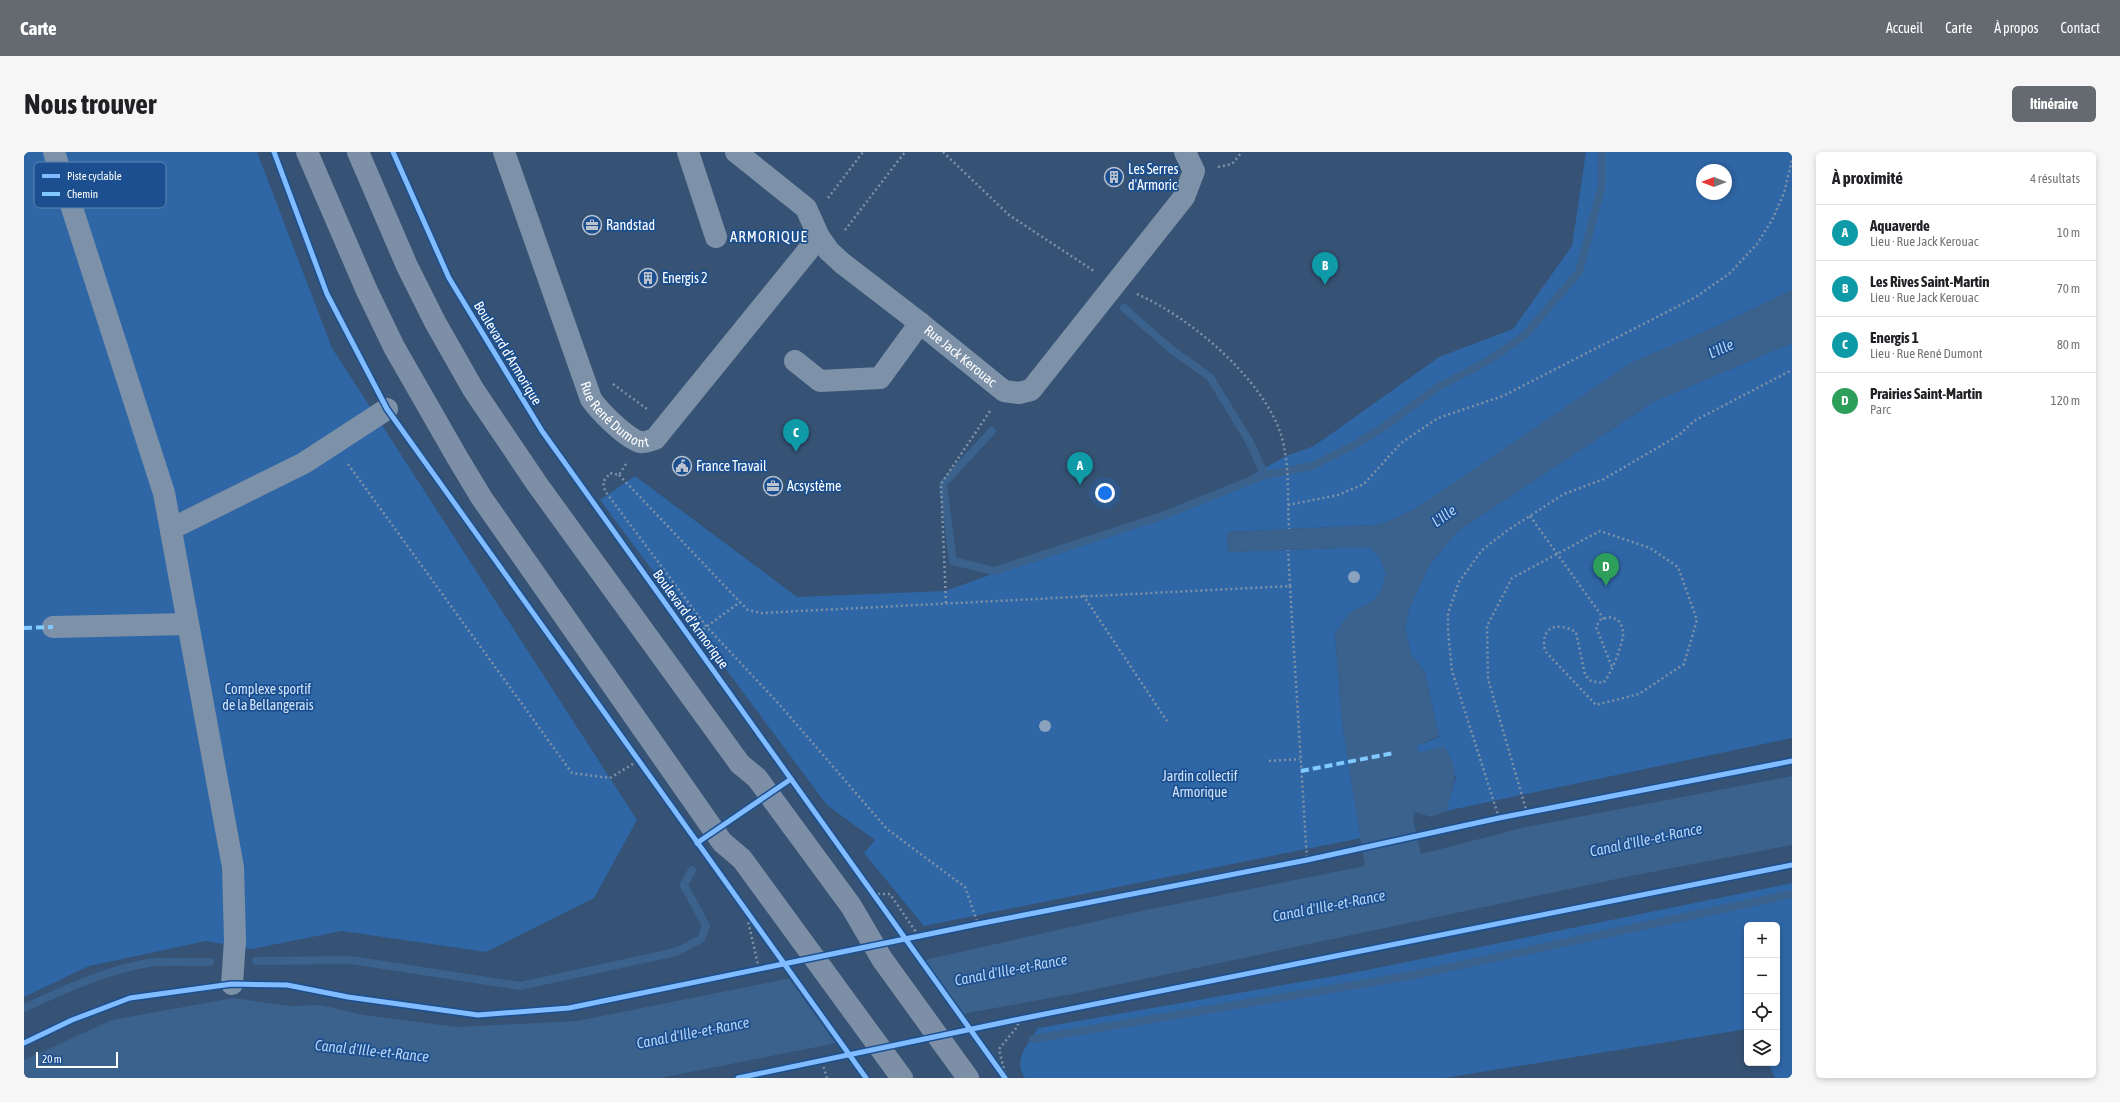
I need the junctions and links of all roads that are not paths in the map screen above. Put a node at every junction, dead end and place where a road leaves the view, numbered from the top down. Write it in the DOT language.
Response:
graph roads {
  1 [pos="54,152"];
  2 [pos="307,152"];
  3 [pos="358,152"];
  4 [pos="504,152"];
  5 [pos="688,152"];
  6 [pos="736,152"];
  7 [pos="1185,152"];
  8 [pos="57,162"];
  9 [pos="72,208"];
  10 [pos="820,235"];
  11 [pos="716,237"];
  12 [pos="920,323"];
  13 [pos="795,361"];
  14 [pos="387,409"];
  15 [pos="171,529"];
  16 [pos="188,624"];
  17 [pos="53,627"];
  18 [pos="232,984"];
  19 [pos="965,1073"];
  20 [pos="902,1078"];
  1 -- 8 [label="street"];
  2 -- 20 [label="main road"];
  3 -- 19 [label="main road"];
  4 -- 10 [label="street, Rue René Dumont"];
  5 -- 11 [label="street"];
  6 -- 10 [label="street, Rue Jack Kerouac"];
  7 -- 12 [label="street, Rue Jack Kerouac"];
  9 -- 15 [label="street"];
  10 -- 12 [label="street, Rue Jack Kerouac"];
  12 -- 13 [label="street"];
  14 -- 15 [label="street"];
  15 -- 16 [label="street"];
  16 -- 17 [label="street"];
  16 -- 18 [label="street"];
}
